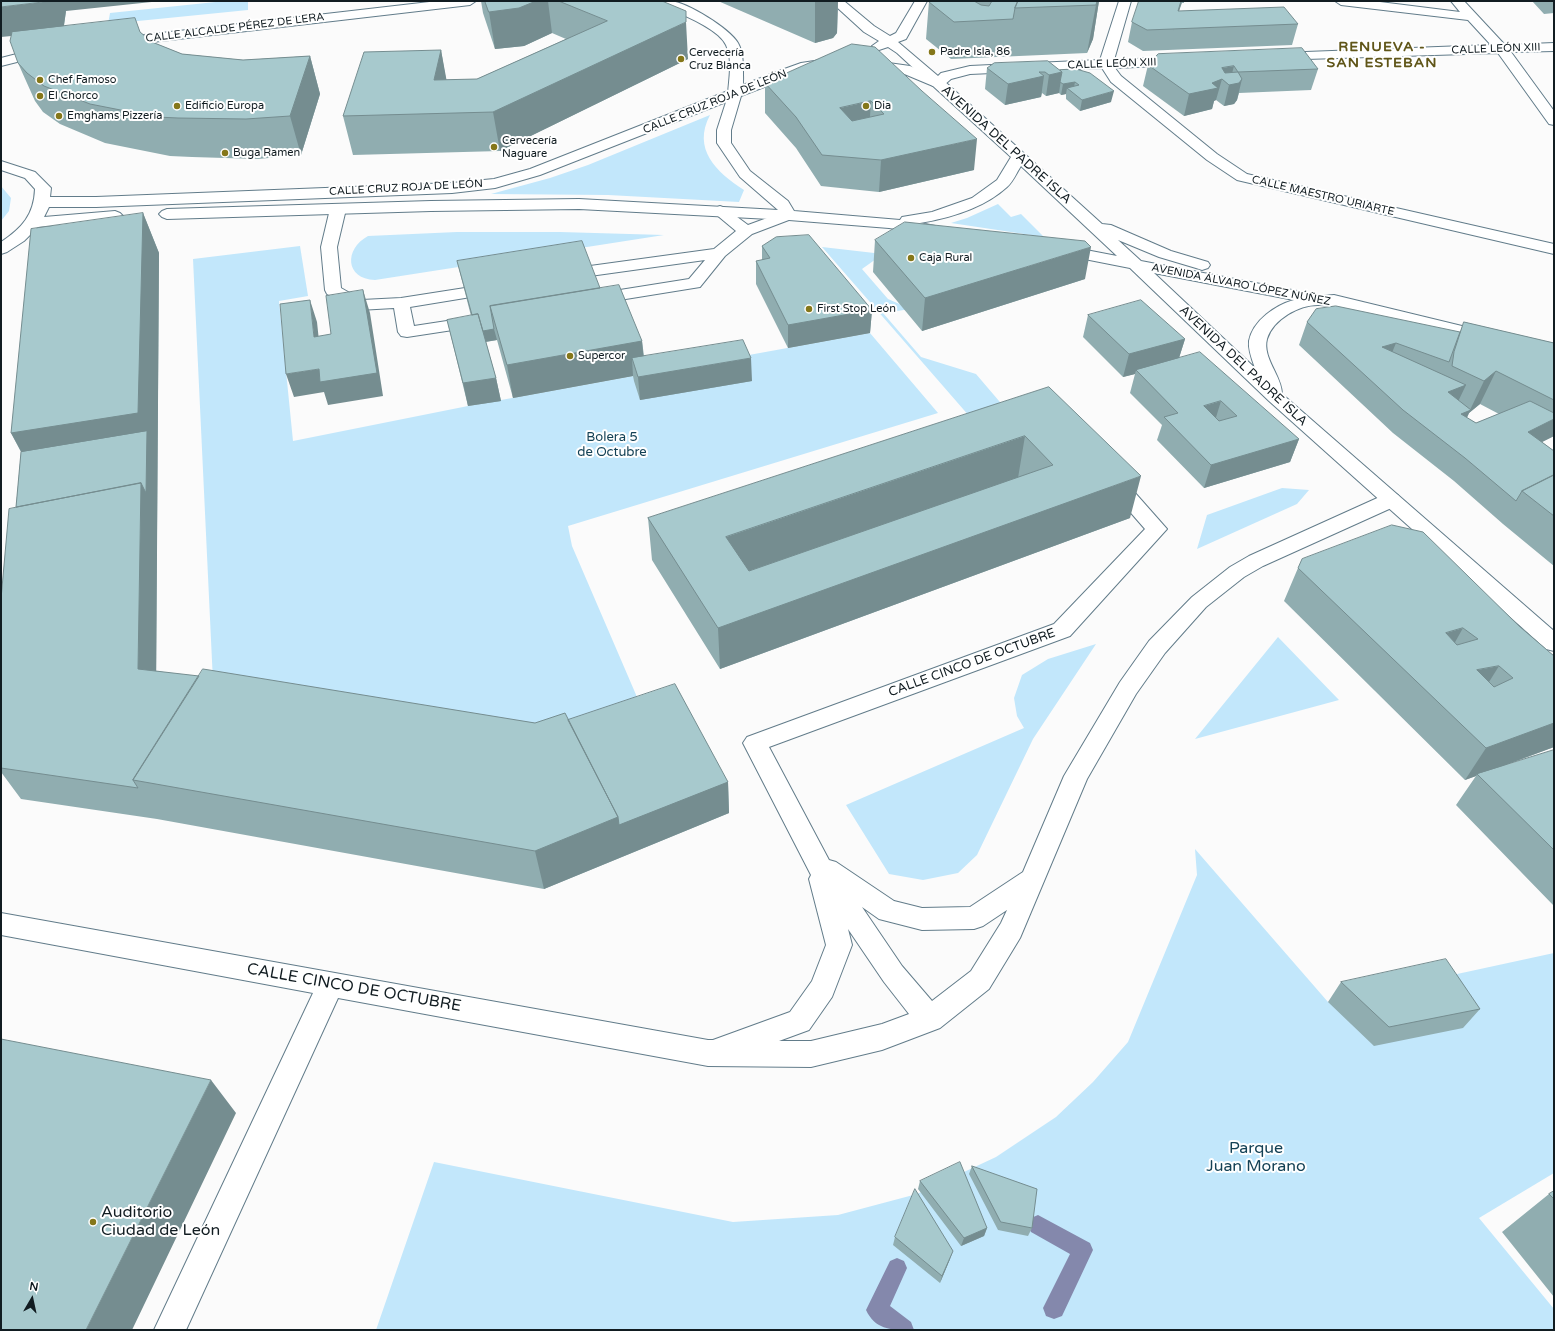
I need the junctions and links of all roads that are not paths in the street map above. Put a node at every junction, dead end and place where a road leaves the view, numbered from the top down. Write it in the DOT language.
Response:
graph roads {
  1 [pos="470,1"];
  2 [pos="662,1"];
  3 [pos="836,1"];
  4 [pos="921,1"];
  5 [pos="1125,1"];
  6 [pos="1341,1"];
  7 [pos="1458,1"];
  8 [pos="1472,17"];
  9 [pos="888,42"];
  10 [pos="103,44"];
  11 [pos="1554,47"];
  12 [pos="56,49"];
  13 [pos="1502,49"];
  14 [pos="867,50"];
  15 [pos="1264,58"];
  16 [pos="1193,61"];
  17 [pos="1,62"];
  18 [pos="835,63"];
  19 [pos="855,63"];
  20 [pos="1106,64"];
  21 [pos="938,83"];
  22 [pos="735,94"];
  23 [pos="1554,121"];
  24 [pos="1018,156"];
  25 [pos="1,165"];
  26 [pos="43,202"];
  27 [pos="338,209"];
  28 [pos="720,212"];
  29 [pos="1080,212"];
  30 [pos="135,215"];
  31 [pos="150,215"];
  32 [pos="789,216"];
  33 [pos="35,223"];
  34 [pos="889,223"];
  35 [pos="746,231"];
  36 [pos="946,232"];
  37 [pos="1045,247"];
  38 [pos="1,249"];
  39 [pos="1554,249"];
  40 [pos="719,253"];
  41 [pos="1135,264"];
  42 [pos="590,271"];
  43 [pos="465,293"];
  44 [pos="601,298"];
  45 [pos="1323,301"];
  46 [pos="401,303"];
  47 [pos="1348,304"];
  48 [pos="473,322"];
  49 [pos="1501,341"];
  50 [pos="1275,398"];
  51 [pos="1102,470"];
  52 [pos="1392,500"];
  53 [pos="1554,643"];
  54 [pos="818,864"];
  55 [pos="1033,879"];
  56 [pos="1,924"];
  57 [pos="331,984"];
  58 [pos="930,1019"];
  59 [pos="708,1053"];
  60 [pos="170,1330"];
  1 -- 10 [label="street, CALLE ALCALDE PÉREZ DE LERA"];
  2 -- 22 [label="street"];
  3 -- 9 [label="street, AVENIDA DEL PADRE ISLA"];
  4 -- 9 [label="street"];
  5 -- 20 [label="street"];
  6 -- 8 [label="street"];
  7 -- 8 [label="street"];
  8 -- 13 [label="street"];
  9 -- 14 [label="street"];
  9 -- 21 [label="street, AVENIDA DEL PADRE ISLA"];
  11 -- 13 [label="street, CALLE LEÓN XIII"];
  12 -- 17 [label="street"];
  13 -- 15 [label="street, CALLE LEÓN XIII"];
  13 -- 23 [label="street"];
  16 -- 20 [label="street, CALLE LEÓN XIII"];
  18 -- 22 [label="street, CALLE CRUZ ROJA DE LEÓN"];
  19 -- 21 [label="street, AVENIDA DEL PADRE ISLA"];
  20 -- 21 [label="street, CALLE LEÓN XIII"];
  20 -- 39 [label="street, CALLE MAESTRO URIARTE"];
  21 -- 24 [label="street, AVENIDA DEL PADRE ISLA"];
  22 -- 26 [label="street, CALLE CRUZ ROJA DE LEÓN"];
  22 -- 32 [label="street"];
  24 -- 29 [label="street, AVENIDA DEL PADRE ISLA"];
  24 -- 34 [label="street, CALLE CRUZ ROJA DE LEÓN"];
  25 -- 26 [label="street"];
  26 -- 33 [label="street"];
  27 -- 28 [label="street, CALLE CRUZ ROJA DE LEÓN"];
  27 -- 31 [label="street, CALLE CRUZ ROJA DE LEÓN"];
  27 -- 46 [label="street"];
  28 -- 32 [label="street, CALLE CRUZ ROJA DE LEÓN"];
  28 -- 35 [label="street"];
  29 -- 41 [label="street, AVENIDA DEL PADRE ISLA"];
  29 -- 47 [label="street, AVENIDA ÁLVARO LÓPEZ NÚÑEZ"];
  30 -- 33 [label="street"];
  32 -- 34 [label="street, CALLE CRUZ ROJA DE LEÓN"];
  32 -- 35 [label="street"];
  33 -- 38 [label="street"];
  34 -- 36 [label="street, CALLE CRUZ ROJA DE LEÓN"];
  35 -- 40 [label="street"];
  37 -- 41 [label="street"];
  40 -- 42 [label="street"];
  40 -- 44 [label="street"];
  41 -- 45 [label="street, AVENIDA ÁLVARO LÓPEZ NÚÑEZ"];
  41 -- 50 [label="street, AVENIDA DEL PADRE ISLA"];
  43 -- 46 [label="street"];
  45 -- 47 [label="street, AVENIDA ÁLVARO LÓPEZ NÚÑEZ"];
  45 -- 50 [label="street"];
  46 -- 48 [label="street"];
  47 -- 49 [label="street, AVENIDA ÁLVARO LÓPEZ NÚÑEZ"];
  50 -- 52 [label="street, AVENIDA DEL PADRE ISLA"];
  51 -- 54 [label="street, CALLE CINCO DE OCTUBRE"];
  52 -- 53 [label="street, AVENIDA DEL PADRE ISLA"];
  52 -- 55 [label="street, CALLE CINCO DE OCTUBRE"];
  54 -- 55 [label="street, CALLE CINCO DE OCTUBRE"];
  54 -- 58 [label="street, CALLE CINCO DE OCTUBRE"];
  54 -- 59 [label="street, CALLE CINCO DE OCTUBRE"];
  55 -- 58 [label="street, CALLE CINCO DE OCTUBRE"];
  56 -- 57 [label="street, CALLE CINCO DE OCTUBRE"];
  57 -- 59 [label="street, CALLE CINCO DE OCTUBRE"];
  57 -- 60 [label="street"];
  58 -- 59 [label="street, CALLE CINCO DE OCTUBRE"];
}
